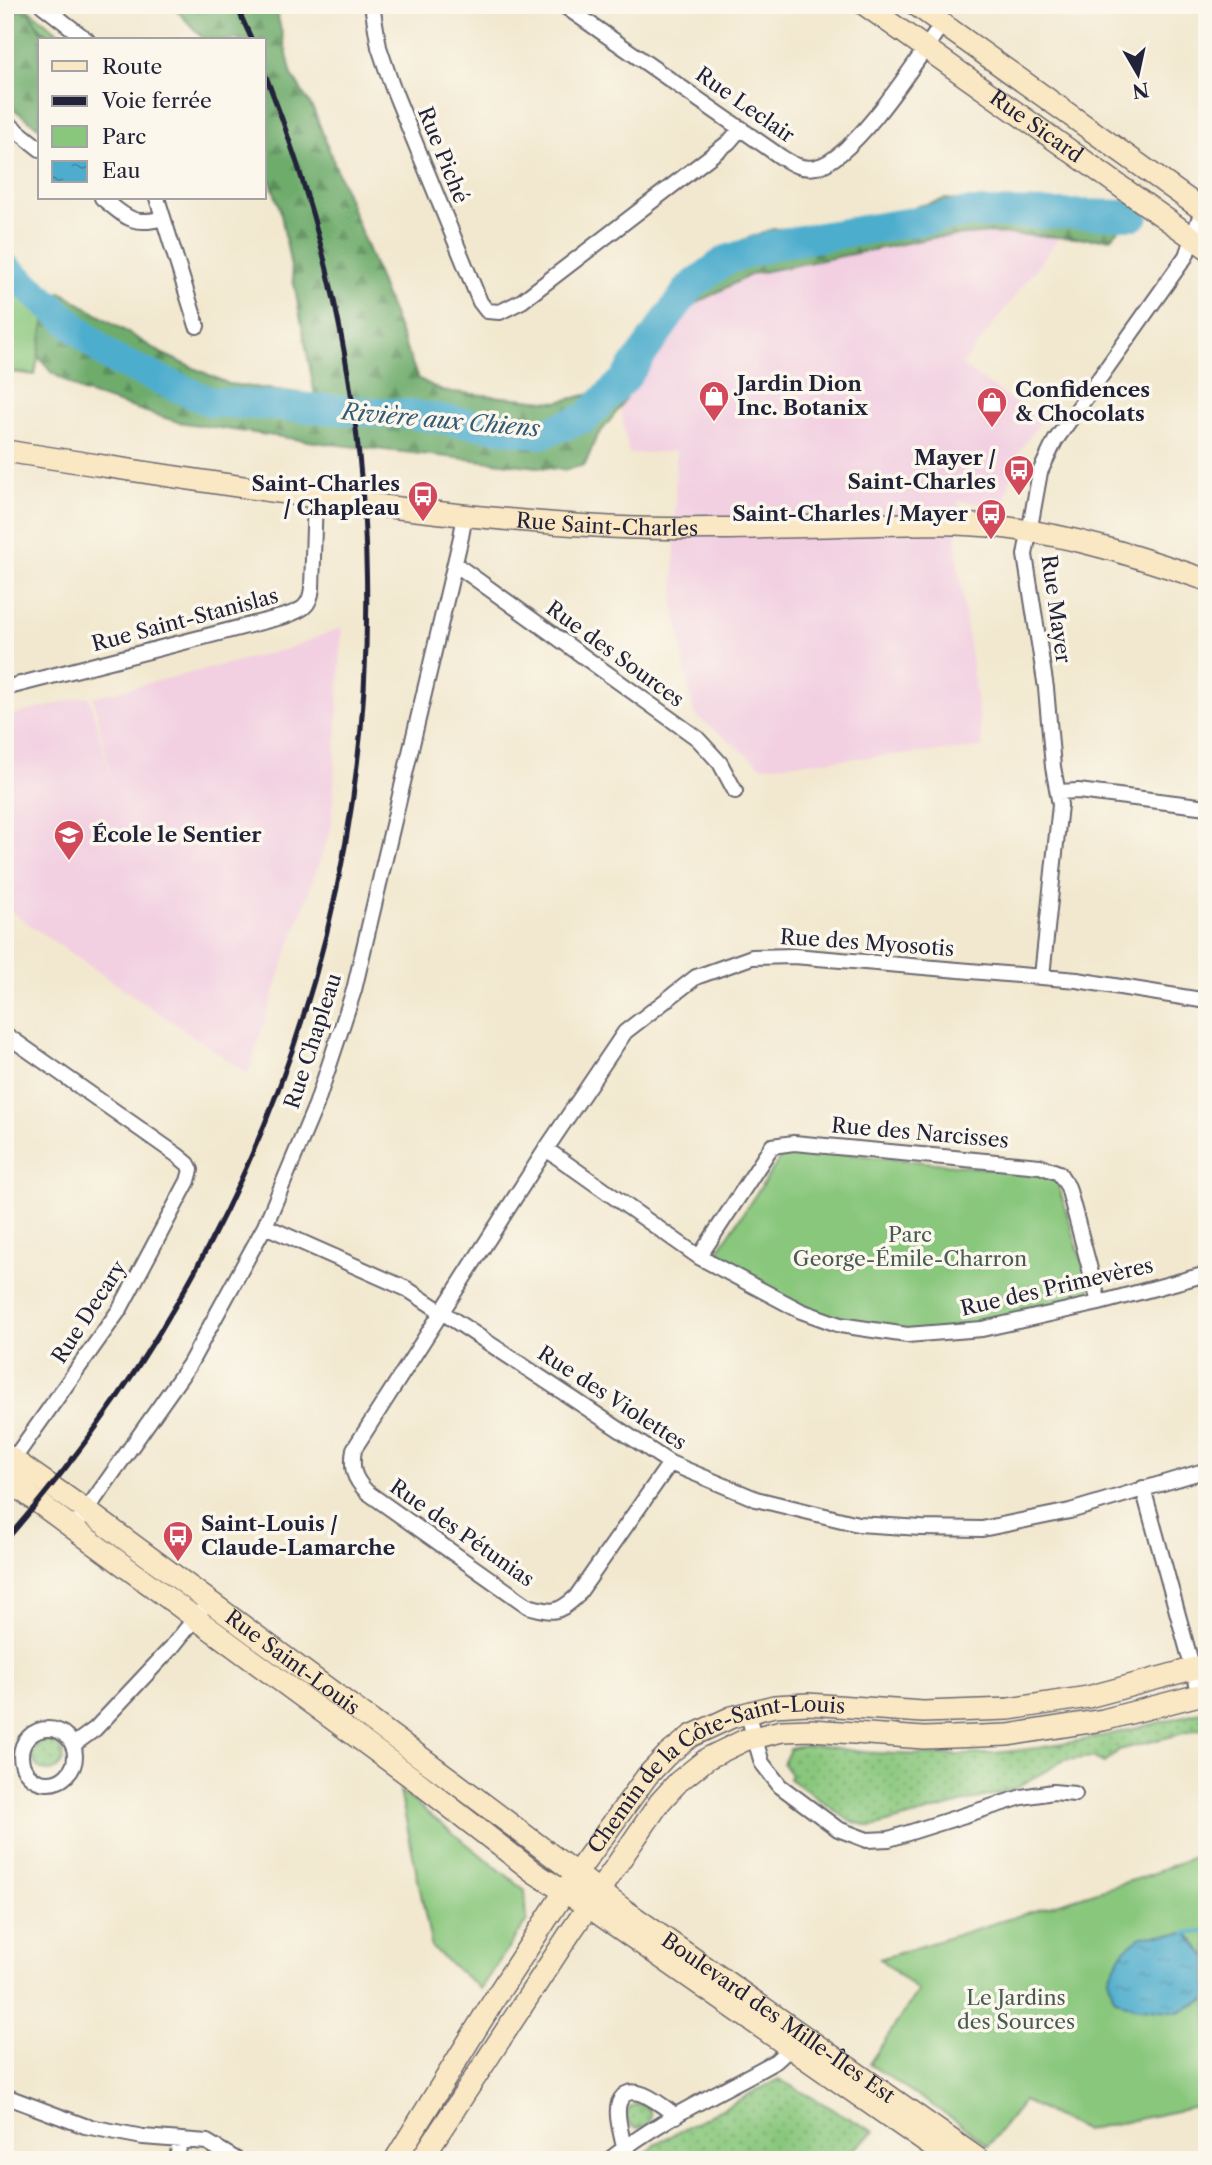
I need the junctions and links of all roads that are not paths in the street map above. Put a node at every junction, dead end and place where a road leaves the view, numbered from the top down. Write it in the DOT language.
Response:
graph roads {
  1 [pos="42,5"];
  2 [pos="372,5"];
  3 [pos="563,5"];
  4 [pos="865,5"];
  5 [pos="916,5"];
  6 [pos="942,24"];
  7 [pos="84,38"];
  8 [pos="925,48"];
  9 [pos="5,121"];
  10 [pos="741,128"];
  11 [pos="38,147"];
  12 [pos="105,200"];
  13 [pos="158,200"];
  14 [pos="1205,207"];
  15 [pos="163,218"];
  16 [pos="1200,244"];
  17 [pos="197,326"];
  18 [pos="5,451"];
  19 [pos="316,497"];
  20 [pos="465,515"];
  21 [pos="1028,531"];
  22 [pos="455,564"];
  23 [pos="1207,580"];
  24 [pos="5,688"];
  25 [pos="735,791"];
  26 [pos="1058,792"];
  27 [pos="1207,807"];
  28 [pos="1042,976"];
  29 [pos="1207,1001"];
  30 [pos="5,1034"];
  31 [pos="546,1149"];
  32 [pos="265,1226"];
  33 [pos="699,1257"];
  34 [pos="1207,1274"];
  35 [pos="1100,1303"];
  36 [pos="442,1311"];
  37 [pos="670,1463"];
  38 [pos="7,1465"];
  39 [pos="1207,1470"];
  40 [pos="1143,1488"];
  41 [pos="80,1520"];
  42 [pos="202,1609"];
  43 [pos="1200,1667"];
  44 [pos="1204,1694"];
  45 [pos="747,1712"];
  46 [pos="755,1738"];
  47 [pos="73,1745"];
  48 [pos="1075,1794"];
  49 [pos="570,1883"];
  50 [pos="594,1899"];
  51 [pos="795,2040"];
  52 [pos="5,2096"];
  53 [pos="676,2116"];
  54 [pos="180,2140"];
  55 [pos="624,2148"];
  56 [pos="177,2160"];
  57 [pos="237,2160"];
  58 [pos="395,2160"];
  59 [pos="421,2160"];
  60 [pos="609,2160"];
  61 [pos="951,2160"];
  62 [pos="980,2160"];
  1 -- 7 [label="street"];
  2 -- 10 [label="street, Rue Piché"];
  3 -- 10 [label="street, Rue Leclair"];
  4 -- 8 [label="street, Rue Sicard"];
  5 -- 6 [label="street, Rue Sicard"];
  6 -- 8 [label="street, Rue Leclair"];
  6 -- 14 [label="street, Rue Sicard"];
  8 -- 10 [label="street, Rue Leclair"];
  8 -- 16 [label="street, Rue Sicard"];
  9 -- 11 [label="street"];
  12 -- 15 [label="street"];
  13 -- 15 [label="street"];
  14 -- 16 [label="street, Rue Mayer"];
  15 -- 17 [label="street"];
  16 -- 21 [label="street, Rue Mayer"];
  18 -- 19 [label="street, Rue Saint-Charles"];
  19 -- 20 [label="street, Rue Saint-Charles"];
  19 -- 24 [label="street, Rue Saint-Stanislas"];
  20 -- 21 [label="street, Rue Saint-Charles"];
  20 -- 22 [label="street, Rue Chapleau"];
  21 -- 23 [label="street, Rue Saint-Charles"];
  21 -- 26 [label="street, Rue Mayer"];
  22 -- 25 [label="street, Rue des Sources"];
  22 -- 32 [label="street, Rue Chapleau"];
  26 -- 27 [label="street"];
  26 -- 28 [label="street, Rue Mayer"];
  28 -- 29 [label="street, Rue des Myosotis"];
  28 -- 31 [label="street, Rue des Myosotis"];
  30 -- 38 [label="street, Rue Decary"];
  31 -- 33 [label="street, Rue des Primevères"];
  31 -- 36 [label="street, Rue des Myosotis"];
  32 -- 36 [label="street, Rue des Violettes"];
  32 -- 41 [label="street, Rue Chapleau"];
  33 -- 35 [label="street, Rue des Primevères"];
  33 -- 35 [label="street, Rue des Narcisses"];
  34 -- 35 [label="street, Rue des Primevères"];
  36 -- 37 [label="street, Rue des Violettes"];
  36 -- 37 [label="street, Rue des Pétunias"];
  37 -- 40 [label="street, Rue des Violettes"];
  38 -- 41 [label="street, Rue Saint-Louis"];
  39 -- 40 [label="street, Rue des Violettes"];
  40 -- 43 [label="street"];
  41 -- 42 [label="street, Rue Saint-Louis"];
  42 -- 47 [label="street"];
  42 -- 49 [label="street, Rue Saint-Louis"];
  43 -- 44 [label="street"];
  43 -- 45 [label="street, Chemin de la Côte-Saint-Louis"];
  44 -- 46 [label="street, Chemin de la Côte-Saint-Louis"];
  45 -- 46 [label="street"];
  45 -- 49 [label="street, Chemin de la Côte-Saint-Louis"];
  46 -- 48 [label="street"];
  46 -- 50 [label="street, Chemin de la Côte-Saint-Louis"];
  49 -- 50 [label="street, Boulevard des Mille-Îles Est"];
  49 -- 58 [label="street, Chemin de la Côte-Saint-Louis"];
  50 -- 51 [label="street, Boulevard des Mille-Îles Est"];
  50 -- 59 [label="street, Chemin de la Côte-Saint-Louis"];
  51 -- 53 [label="street"];
  51 -- 61 [label="street, Boulevard des Mille-Îles Est"];
  51 -- 62 [label="street, Boulevard des Mille-Îles Est"];
  52 -- 54 [label="street"];
  53 -- 55 [label="street"];
  53 -- 55 [label="street"];
  54 -- 56 [label="street"];
  54 -- 57 [label="street"];
  55 -- 60 [label="street"];
}
